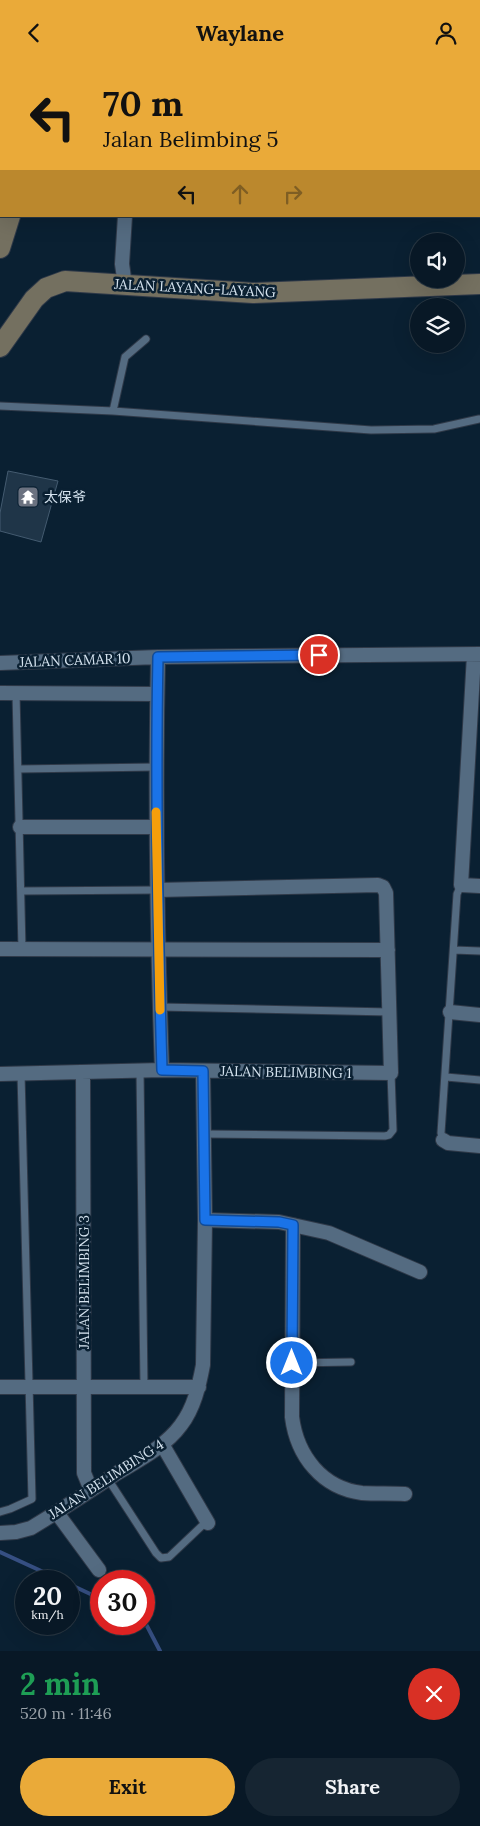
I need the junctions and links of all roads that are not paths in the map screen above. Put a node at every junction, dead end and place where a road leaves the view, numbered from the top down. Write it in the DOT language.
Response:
graph roads {
  1 [pos="10,217"];
  2 [pos="125,217"];
  3 [pos="0,248"];
  4 [pos="480,284"];
  5 [pos="126,285"];
  6 [pos="146,339"];
  7 [pos="0,347"];
  8 [pos="0,406"];
  9 [pos="113,411"];
  10 [pos="479,419"];
  11 [pos="477,655"];
  12 [pos="158,657"];
  13 [pos="0,663"];
  14 [pos="0,693"];
  15 [pos="16,693"];
  16 [pos="157,694"];
  17 [pos="156,767"];
  18 [pos="18,769"];
  19 [pos="20,827"];
  20 [pos="156,827"];
  21 [pos="462,885"];
  22 [pos="480,886"];
  23 [pos="21,891"];
  24 [pos="157,891"];
  25 [pos="0,949"];
  26 [pos="22,949"];
  27 [pos="158,950"];
  28 [pos="388,950"];
  29 [pos="454,950"];
  30 [pos="480,951"];
  31 [pos="160,1007"];
  32 [pos="389,1012"];
  33 [pos="450,1012"];
  34 [pos="480,1015"];
  35 [pos="162,1070"];
  36 [pos="140,1071"];
  37 [pos="203,1071"];
  38 [pos="84,1072"];
  39 [pos="391,1073"];
  40 [pos="0,1074"];
  41 [pos="21,1074"];
  42 [pos="446,1077"];
  43 [pos="480,1080"];
  44 [pos="204,1133"];
  45 [pos="443,1140"];
  46 [pos="480,1146"];
  47 [pos="205,1220"];
  48 [pos="293,1225"];
  49 [pos="420,1272"];
  50 [pos="350,1362"];
  51 [pos="292,1363"];
  52 [pos="0,1387"];
  53 [pos="28,1387"];
  54 [pos="85,1387"];
  55 [pos="144,1387"];
  56 [pos="199,1387"];
  57 [pos="162,1444"];
  58 [pos="108,1479"];
  59 [pos="91,1490"];
  60 [pos="405,1494"];
  61 [pos="0,1512"];
  62 [pos="57,1513"];
  63 [pos="208,1522"];
  64 [pos="0,1533"];
  65 [pos="100,1570"];
  1 -- 3 [label="street"];
  2 -- 5 [label="street"];
  4 -- 5 [label="street, JALAN LAYANG-LAYANG"];
  5 -- 7 [label="street, JALAN LAYANG-LAYANG"];
  6 -- 9 [label="lane"];
  8 -- 9 [label="lane"];
  9 -- 10 [label="lane"];
  11 -- 12 [label="street, JALAN CAMAR 10"];
  11 -- 21 [label="street"];
  12 -- 13 [label="street, JALAN CAMAR 10"];
  12 -- 16 [label="street"];
  14 -- 15 [label="street"];
  15 -- 16 [label="street"];
  15 -- 18 [label="lane"];
  16 -- 17 [label="street"];
  17 -- 18 [label="lane"];
  17 -- 20 [label="street"];
  18 -- 19 [label="lane"];
  19 -- 20 [label="street"];
  19 -- 23 [label="lane"];
  20 -- 24 [label="street"];
  21 -- 22 [label="street"];
  21 -- 29 [label="lane"];
  23 -- 24 [label="lane"];
  23 -- 26 [label="lane"];
  24 -- 27 [label="street"];
  24 -- 28 [label="street"];
  25 -- 26 [label="street"];
  26 -- 27 [label="street"];
  27 -- 28 [label="street"];
  27 -- 31 [label="street"];
  28 -- 32 [label="street"];
  29 -- 30 [label="lane"];
  29 -- 33 [label="lane"];
  31 -- 32 [label="lane"];
  31 -- 35 [label="street"];
  32 -- 39 [label="street"];
  33 -- 34 [label="street"];
  33 -- 42 [label="lane"];
  35 -- 36 [label="street, JALAN BELIMBING 1"];
  35 -- 37 [label="street, JALAN BELIMBING 1"];
  36 -- 38 [label="street, JALAN BELIMBING 1"];
  36 -- 55 [label="lane"];
  37 -- 39 [label="street, JALAN BELIMBING 1"];
  37 -- 44 [label="street, JALAN BELIMBING 4"];
  38 -- 41 [label="street, JALAN BELIMBING 1"];
  38 -- 54 [label="street, JALAN BELIMBING 3"];
  39 -- 44 [label="lane"];
  40 -- 41 [label="street, JALAN BELIMBING 1"];
  41 -- 53 [label="lane"];
  42 -- 43 [label="lane"];
  42 -- 45 [label="lane"];
  44 -- 47 [label="street, JALAN BELIMBING 4"];
  45 -- 46 [label="street"];
  47 -- 48 [label="street"];
  47 -- 56 [label="street, JALAN BELIMBING 4"];
  48 -- 49 [label="street"];
  48 -- 51 [label="street"];
  50 -- 51 [label="lane"];
  51 -- 60 [label="street"];
  52 -- 53 [label="street"];
  53 -- 54 [label="street"];
  53 -- 61 [label="lane"];
  54 -- 55 [label="street"];
  54 -- 59 [label="street, JALAN BELIMBING 3"];
  55 -- 56 [label="street"];
  56 -- 57 [label="street, JALAN BELIMBING 4"];
  57 -- 58 [label="street, JALAN BELIMBING 4"];
  57 -- 63 [label="street"];
  58 -- 59 [label="street, JALAN BELIMBING 4"];
  58 -- 63 [label="lane"];
  59 -- 62 [label="street, JALAN BELIMBING 4"];
  62 -- 64 [label="street, JALAN BELIMBING 4"];
  62 -- 65 [label="street"];
}
